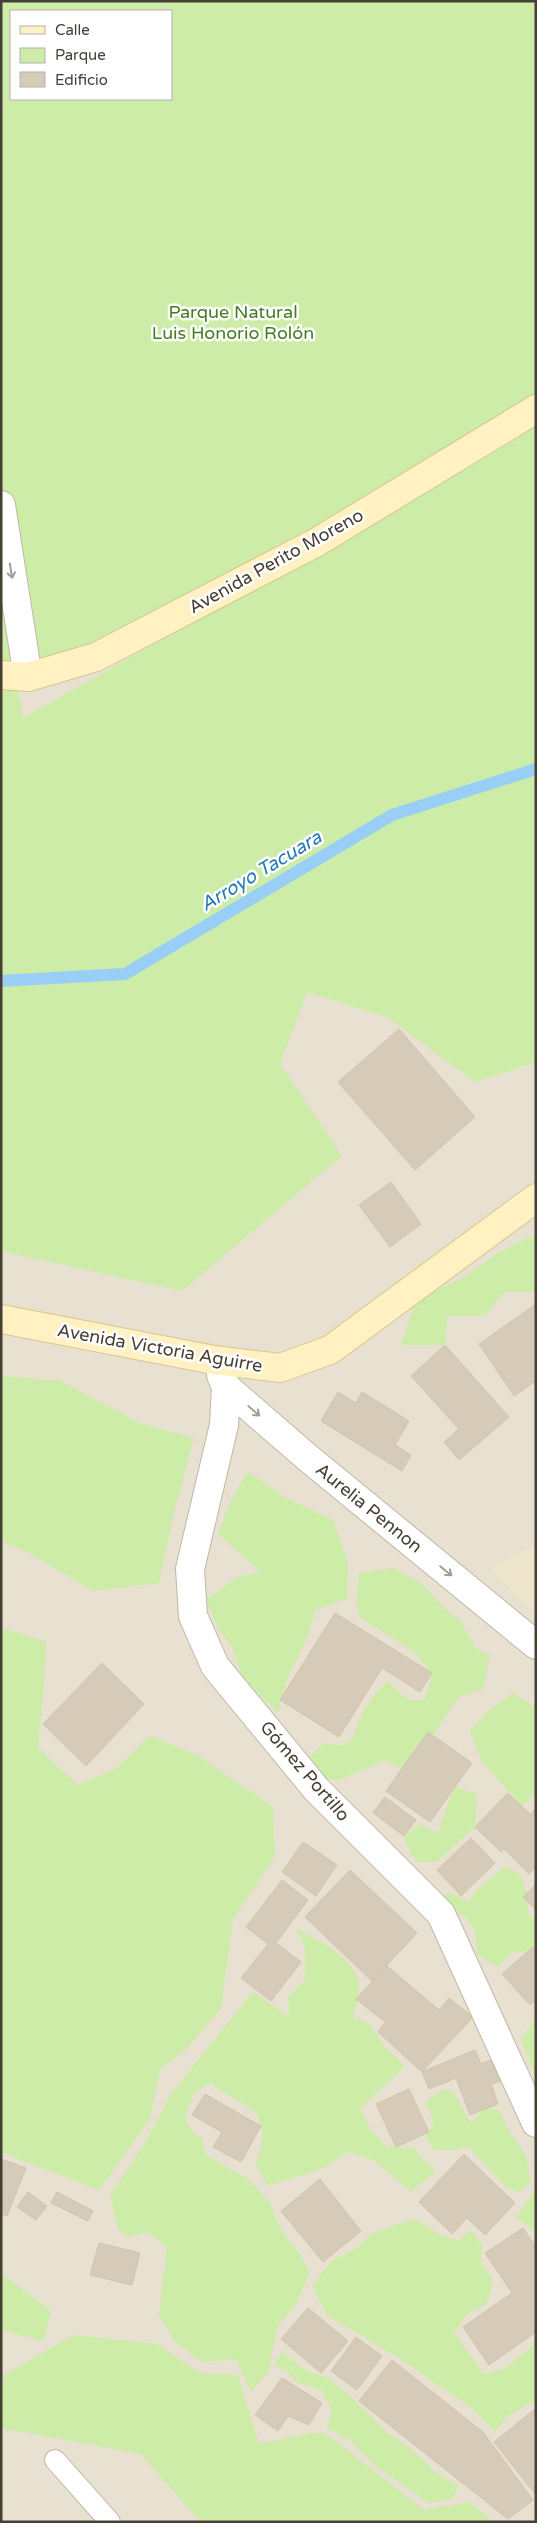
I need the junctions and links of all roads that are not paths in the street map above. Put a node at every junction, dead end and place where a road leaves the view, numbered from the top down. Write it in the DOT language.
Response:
graph roads {
  1 [pos="536,409"];
  2 [pos="1,505"];
  3 [pos="1,675"];
  4 [pos="28,677"];
  5 [pos="536,1198"];
  6 [pos="1,1319"];
  7 [pos="214,1360"];
  8 [pos="226,1387"];
  9 [pos="536,1644"];
  10 [pos="536,2123"];
  11 [pos="55,2460"];
  12 [pos="110,2522"];
  1 -- 4 [label="main road, Avenida Perito Moreno"];
  2 -- 4 [label="street, one-way"];
  3 -- 4 [label="main road, Avenida Perito Moreno"];
  5 -- 7 [label="main road, Avenida Victoria Aguirre"];
  6 -- 7 [label="main road, Avenida Victoria Aguirre"];
  7 -- 8 [label="street, Aurelia Pennon"];
  8 -- 9 [label="street, Aurelia Pennon, one-way"];
  8 -- 10 [label="street, Gómez Portillo"];
  11 -- 12 [label="lane"];
}
